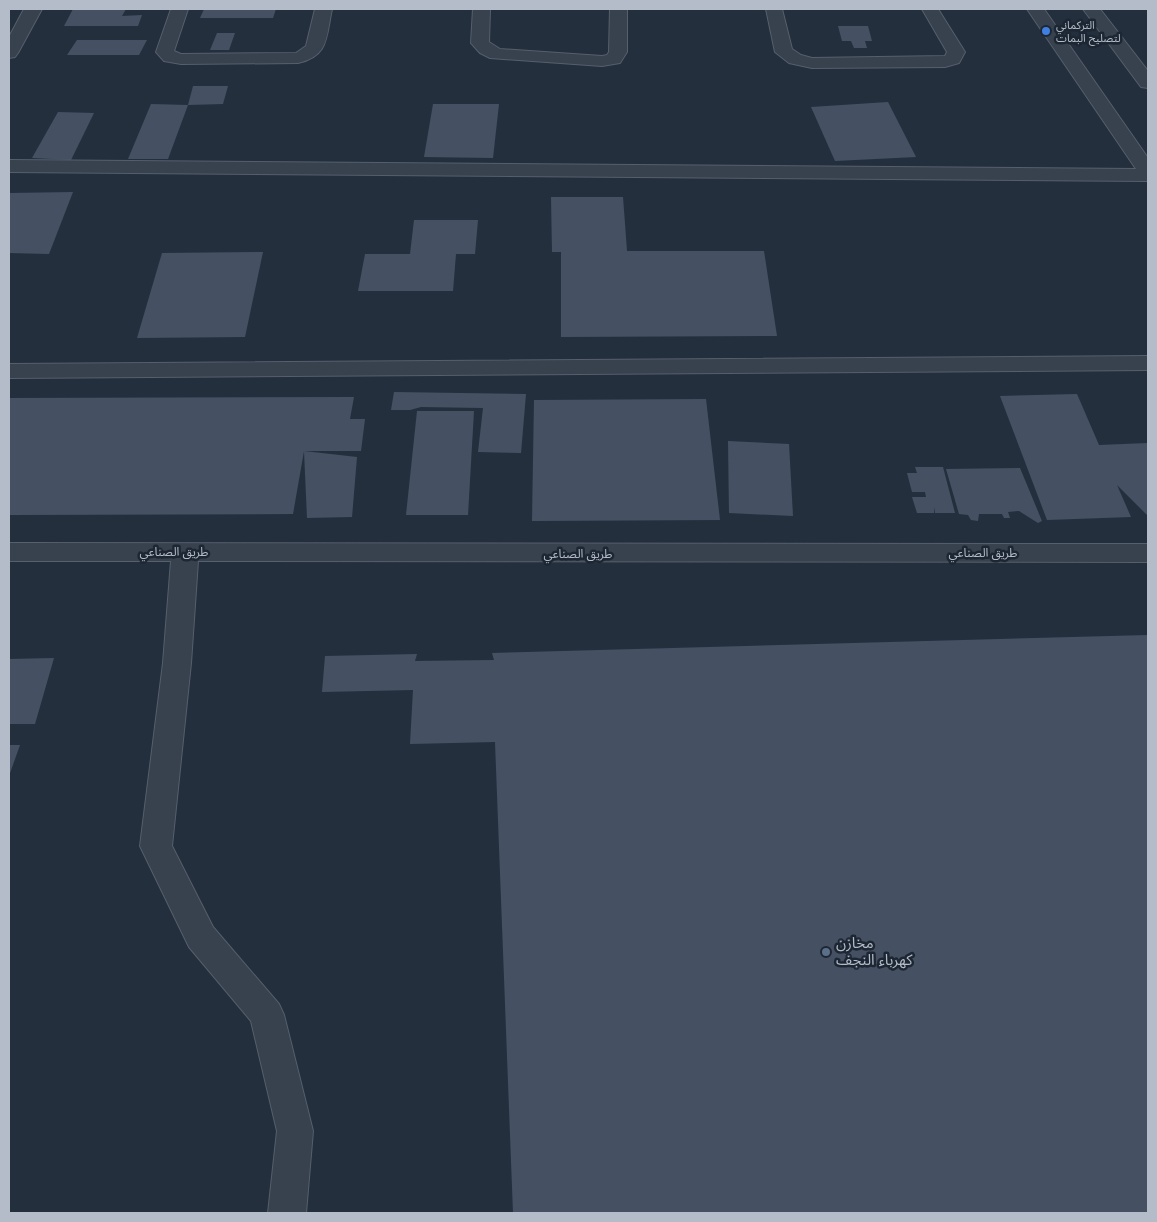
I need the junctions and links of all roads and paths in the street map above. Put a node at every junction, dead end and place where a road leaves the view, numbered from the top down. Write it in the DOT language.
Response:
graph roads {
  1 [pos="33,9"];
  2 [pos="178,9"];
  3 [pos="323,9"];
  4 [pos="481,9"];
  5 [pos="619,9"];
  6 [pos="774,9"];
  7 [pos="930,9"];
  8 [pos="1036,9"];
  9 [pos="1091,9"];
  10 [pos="9,53"];
  11 [pos="1148,83"];
  12 [pos="9,166"];
  13 [pos="1148,173"];
  14 [pos="1148,363"];
  15 [pos="9,370"];
  16 [pos="9,552"];
  17 [pos="185,552"];
  18 [pos="1148,553"];
  19 [pos="287,1213"];
  1 -- 10 [label="street"];
  2 -- 3 [label="street"];
  4 -- 5 [label="street"];
  6 -- 7 [label="street"];
  8 -- 13 [label="street"];
  9 -- 11 [label="street"];
  12 -- 13 [label="street"];
  14 -- 15 [label="street"];
  16 -- 17 [label="street, طريق الصناعي"];
  17 -- 18 [label="street, طريق الصناعي"];
  17 -- 19 [label="street"];
}
